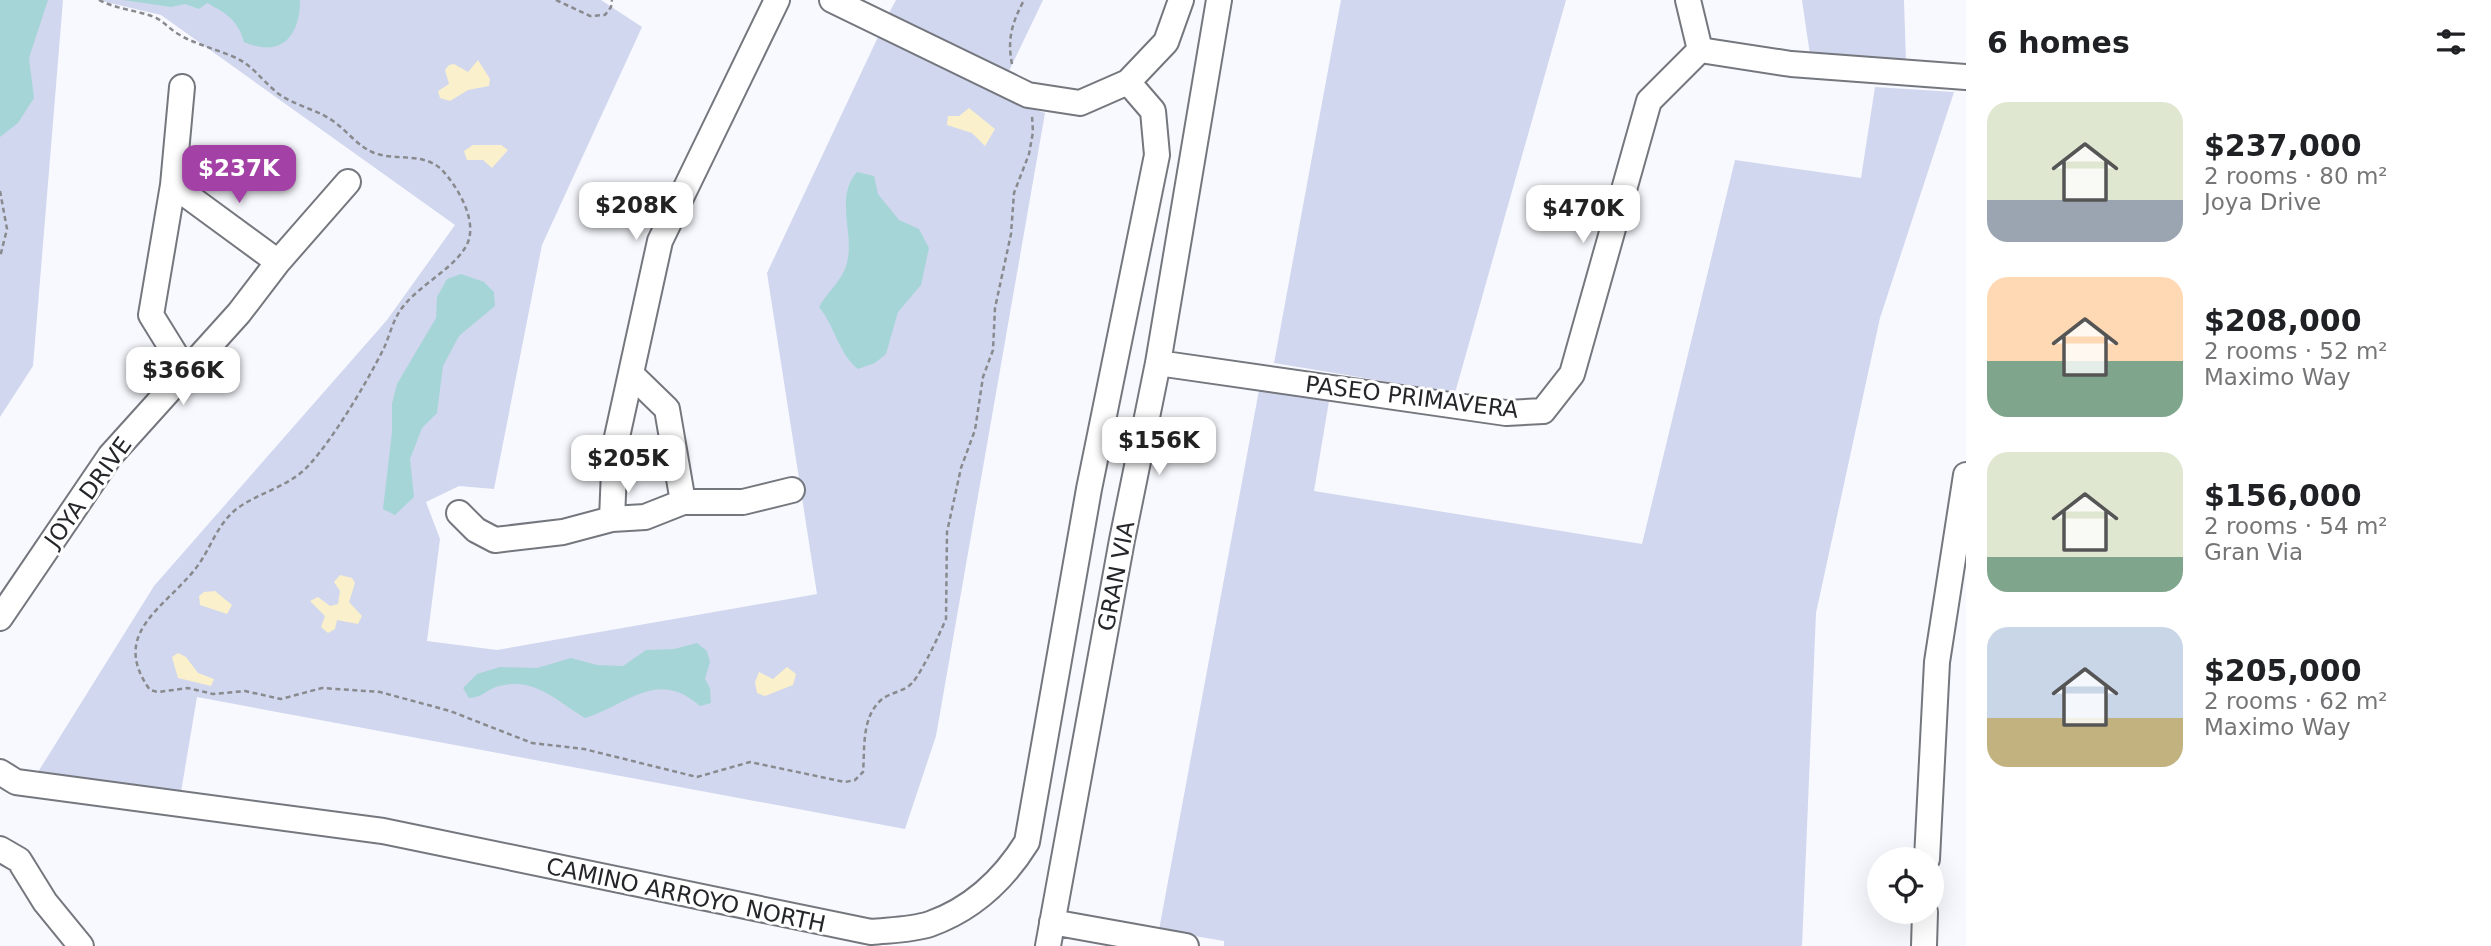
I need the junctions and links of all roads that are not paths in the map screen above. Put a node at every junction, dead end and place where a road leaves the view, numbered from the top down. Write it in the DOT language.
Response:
graph roads {
  1 [pos="777,0"];
  2 [pos="832,0"];
  3 [pos="1181,0"];
  4 [pos="1219,0"];
  5 [pos="1688,0"];
  6 [pos="1700,50"];
  7 [pos="1966,77"];
  8 [pos="1128,82"];
  9 [pos="182,87"];
  10 [pos="348,182"];
  11 [pos="173,186"];
  12 [pos="278,262"];
  13 [pos="1158,363"];
  14 [pos="185,370"];
  15 [pos="632,375"];
  16 [pos="1966,475"];
  17 [pos="792,490"];
  18 [pos="683,502"];
  19 [pos="459,513"];
  20 [pos="611,519"];
  21 [pos="0,618"];
  22 [pos="0,772"];
  23 [pos="1928,847"];
  24 [pos="0,849"];
  25 [pos="1925,924"];
  26 [pos="1050,934"];
  27 [pos="81,946"];
  28 [pos="1186,946"];
  29 [pos="1924,946"];
  1 -- 15 [label="street"];
  2 -- 8 [label="street"];
  3 -- 8 [label="street"];
  4 -- 13 [label="street, GRAN VIA"];
  5 -- 6 [label="street"];
  6 -- 7 [label="street"];
  6 -- 13 [label="street, PASEO PRIMAVERA"];
  8 -- 22 [label="street, CAMINO ARROYO NORTH"];
  9 -- 11 [label="street"];
  10 -- 12 [label="street, JOYA DRIVE"];
  11 -- 12 [label="street"];
  11 -- 14 [label="street"];
  12 -- 14 [label="street, JOYA DRIVE"];
  13 -- 26 [label="street, GRAN VIA"];
  14 -- 21 [label="street, JOYA DRIVE"];
  15 -- 18 [label="street"];
  15 -- 20 [label="street"];
  16 -- 23 [label="street"];
  17 -- 18 [label="street"];
  18 -- 20 [label="street"];
  19 -- 20 [label="street"];
  24 -- 27 [label="street"];
  25 -- 29 [label="street"];
  26 -- 28 [label="street"];
}
